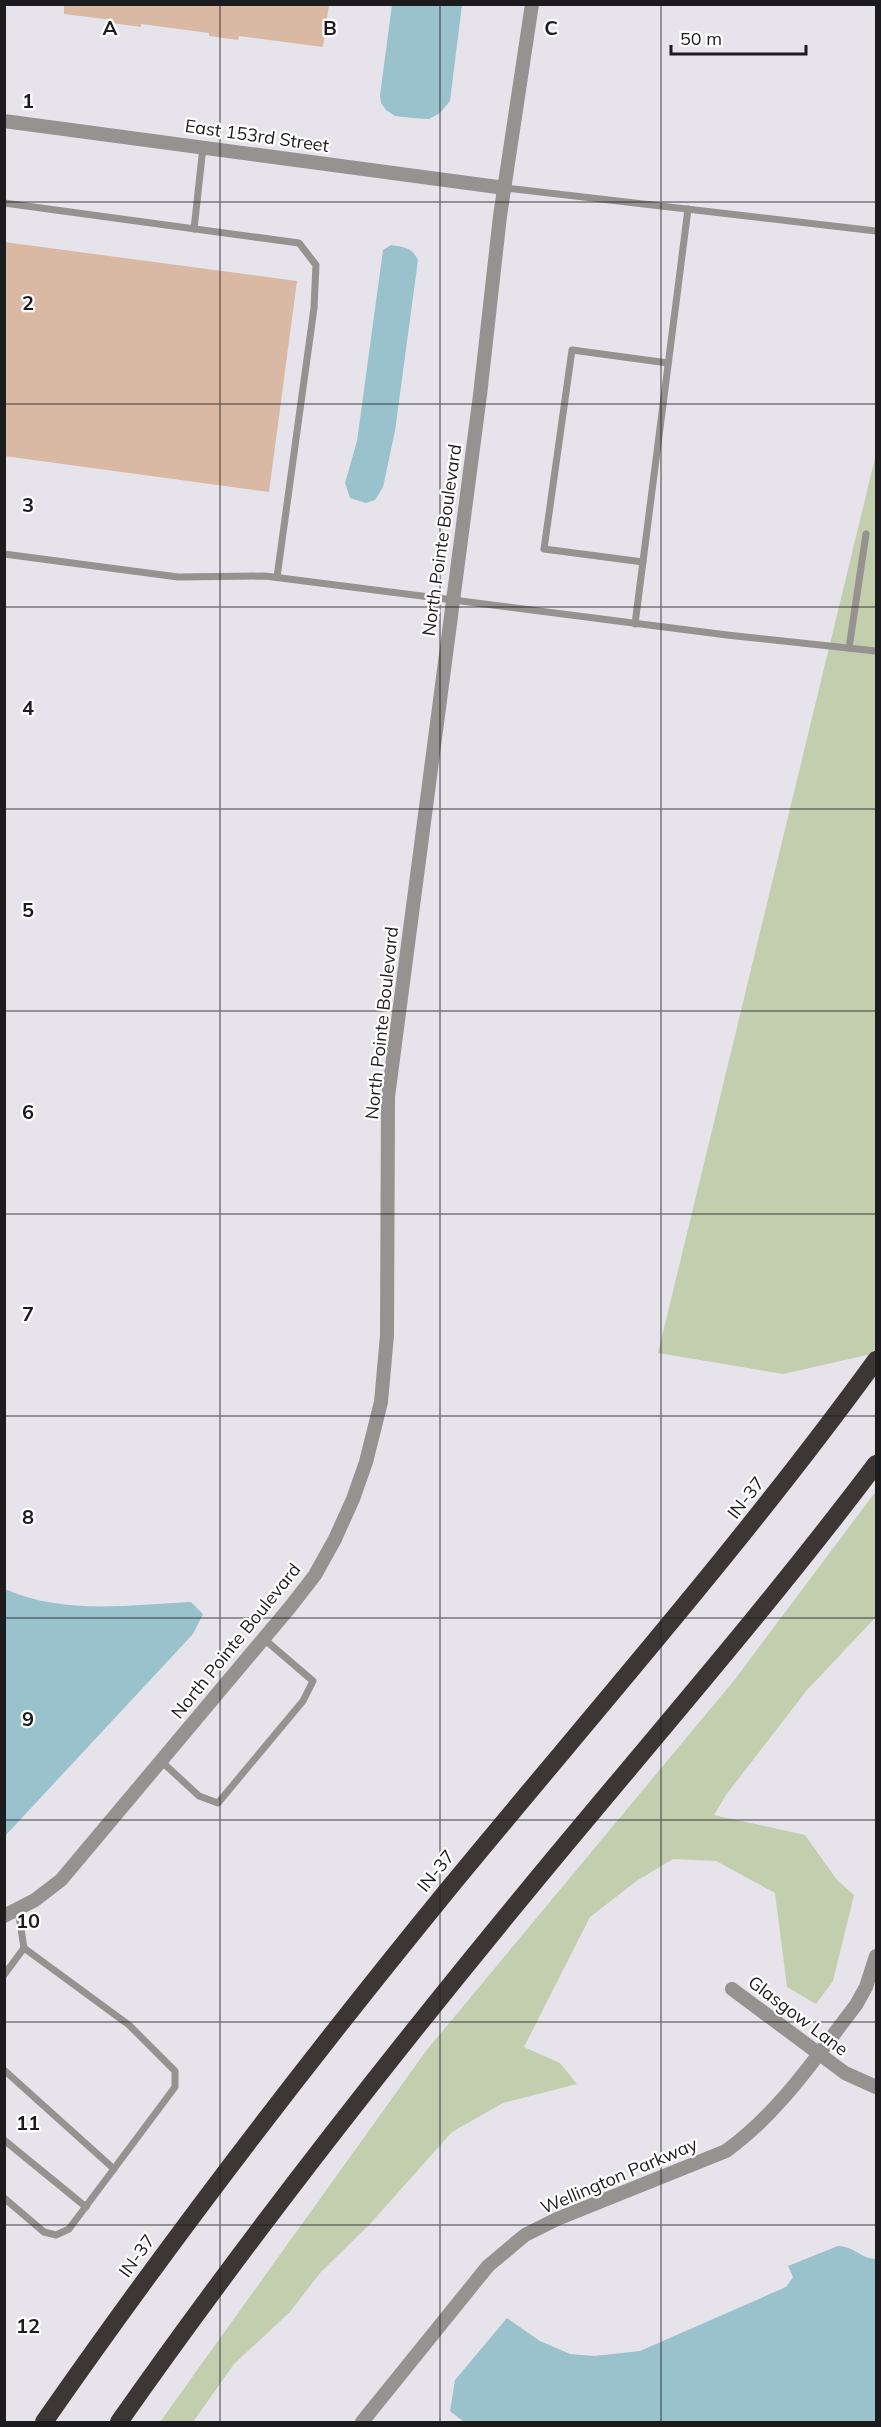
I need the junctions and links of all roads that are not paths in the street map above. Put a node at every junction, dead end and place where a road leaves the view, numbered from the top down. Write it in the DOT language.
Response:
graph roads {
  1 [pos="532,4"];
  2 [pos="4,121"];
  3 [pos="203,147"];
  4 [pos="505,188"];
  5 [pos="4,203"];
  6 [pos="688,209"];
  7 [pos="194,229"];
  8 [pos="876,231"];
  9 [pos="668,363"];
  10 [pos="866,534"];
  11 [pos="4,554"];
  12 [pos="643,562"];
  13 [pos="277,577"];
  14 [pos="452,601"];
  15 [pos="635,624"];
  16 [pos="849,648"];
  17 [pos="876,651"];
  18 [pos="876,1360"];
  19 [pos="876,1464"];
  20 [pos="264,1639"];
  21 [pos="161,1761"];
  22 [pos="11,1913"];
  23 [pos="24,1948"];
  24 [pos="876,1956"];
  25 [pos="4,1975"];
  26 [pos="732,1989"];
  27 [pos="818,2054"];
  28 [pos="4,2070"];
  29 [pos="876,2087"];
  30 [pos="4,2140"];
  31 [pos="114,2169"];
  32 [pos="4,2198"];
  33 [pos="86,2207"];
  34 [pos="44,2422"];
  35 [pos="119,2422"];
  36 [pos="362,2422"];
  1 -- 4 [label="street, North Pointe Boulevard"];
  2 -- 3 [label="street, East 153rd Street"];
  3 -- 4 [label="street, East 153rd Street"];
  3 -- 7 [label="lane"];
  4 -- 6 [label="lane"];
  4 -- 14 [label="street, North Pointe Boulevard"];
  5 -- 7 [label="lane"];
  6 -- 8 [label="lane"];
  6 -- 9 [label="lane"];
  7 -- 13 [label="lane"];
  9 -- 12 [label="lane"];
  9 -- 12 [label="lane"];
  10 -- 16 [label="lane"];
  11 -- 13 [label="lane"];
  12 -- 15 [label="lane"];
  13 -- 14 [label="lane"];
  14 -- 15 [label="lane"];
  14 -- 20 [label="street, North Pointe Boulevard"];
  15 -- 16 [label="lane"];
  16 -- 17 [label="lane"];
  18 -- 34 [label="highway, IN-37"];
  19 -- 35 [label="highway"];
  20 -- 21 [label="street, North Pointe Boulevard"];
  20 -- 21 [label="lane"];
  21 -- 22 [label="street, North Pointe Boulevard"];
  22 -- 23 [label="lane"];
  23 -- 25 [label="lane"];
  23 -- 31 [label="lane"];
  24 -- 27 [label="street, Wellington Parkway"];
  26 -- 27 [label="street, Glasgow Lane"];
  27 -- 29 [label="street, Glasgow Lane"];
  27 -- 36 [label="street, Wellington Parkway"];
  28 -- 31 [label="lane"];
  30 -- 33 [label="lane"];
  31 -- 33 [label="lane"];
  32 -- 33 [label="lane"];
}
